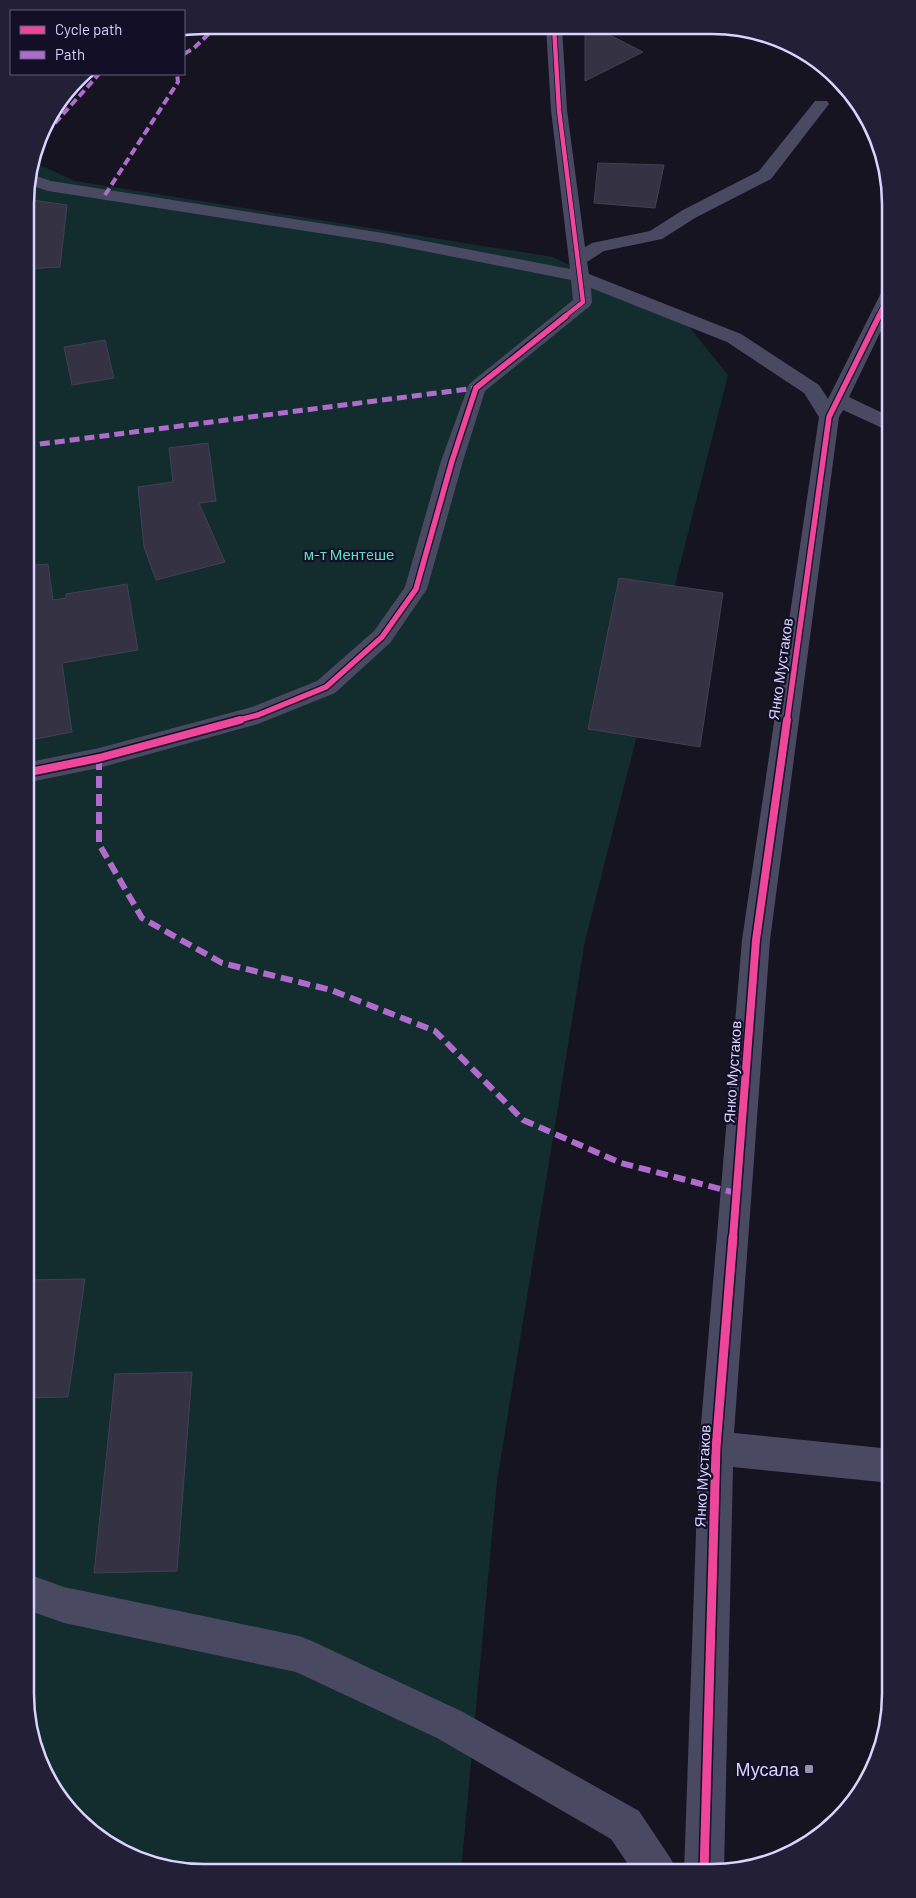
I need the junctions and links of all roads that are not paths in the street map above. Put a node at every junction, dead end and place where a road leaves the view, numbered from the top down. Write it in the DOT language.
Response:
graph roads {
  1 [pos="554,34"];
  2 [pos="821,104"];
  3 [pos="35,181"];
  4 [pos="578,268"];
  5 [pos="882,309"];
  6 [pos="833,409"];
  7 [pos="882,423"];
  8 [pos="34,771"];
  9 [pos="716,1448"];
  10 [pos="882,1465"];
  11 [pos="34,1594"];
  12 [pos="652,1864"];
  13 [pos="704,1864"];
  1 -- 4 [label="street"];
  2 -- 4 [label="street"];
  3 -- 4 [label="street"];
  4 -- 6 [label="street"];
  4 -- 8 [label="street"];
  5 -- 6 [label="street, Янко Мустаков"];
  6 -- 7 [label="street"];
  6 -- 9 [label="street, Янко Мустаков"];
  9 -- 10 [label="street"];
  9 -- 13 [label="street, Янко Мустаков"];
  11 -- 12 [label="street"];
}
